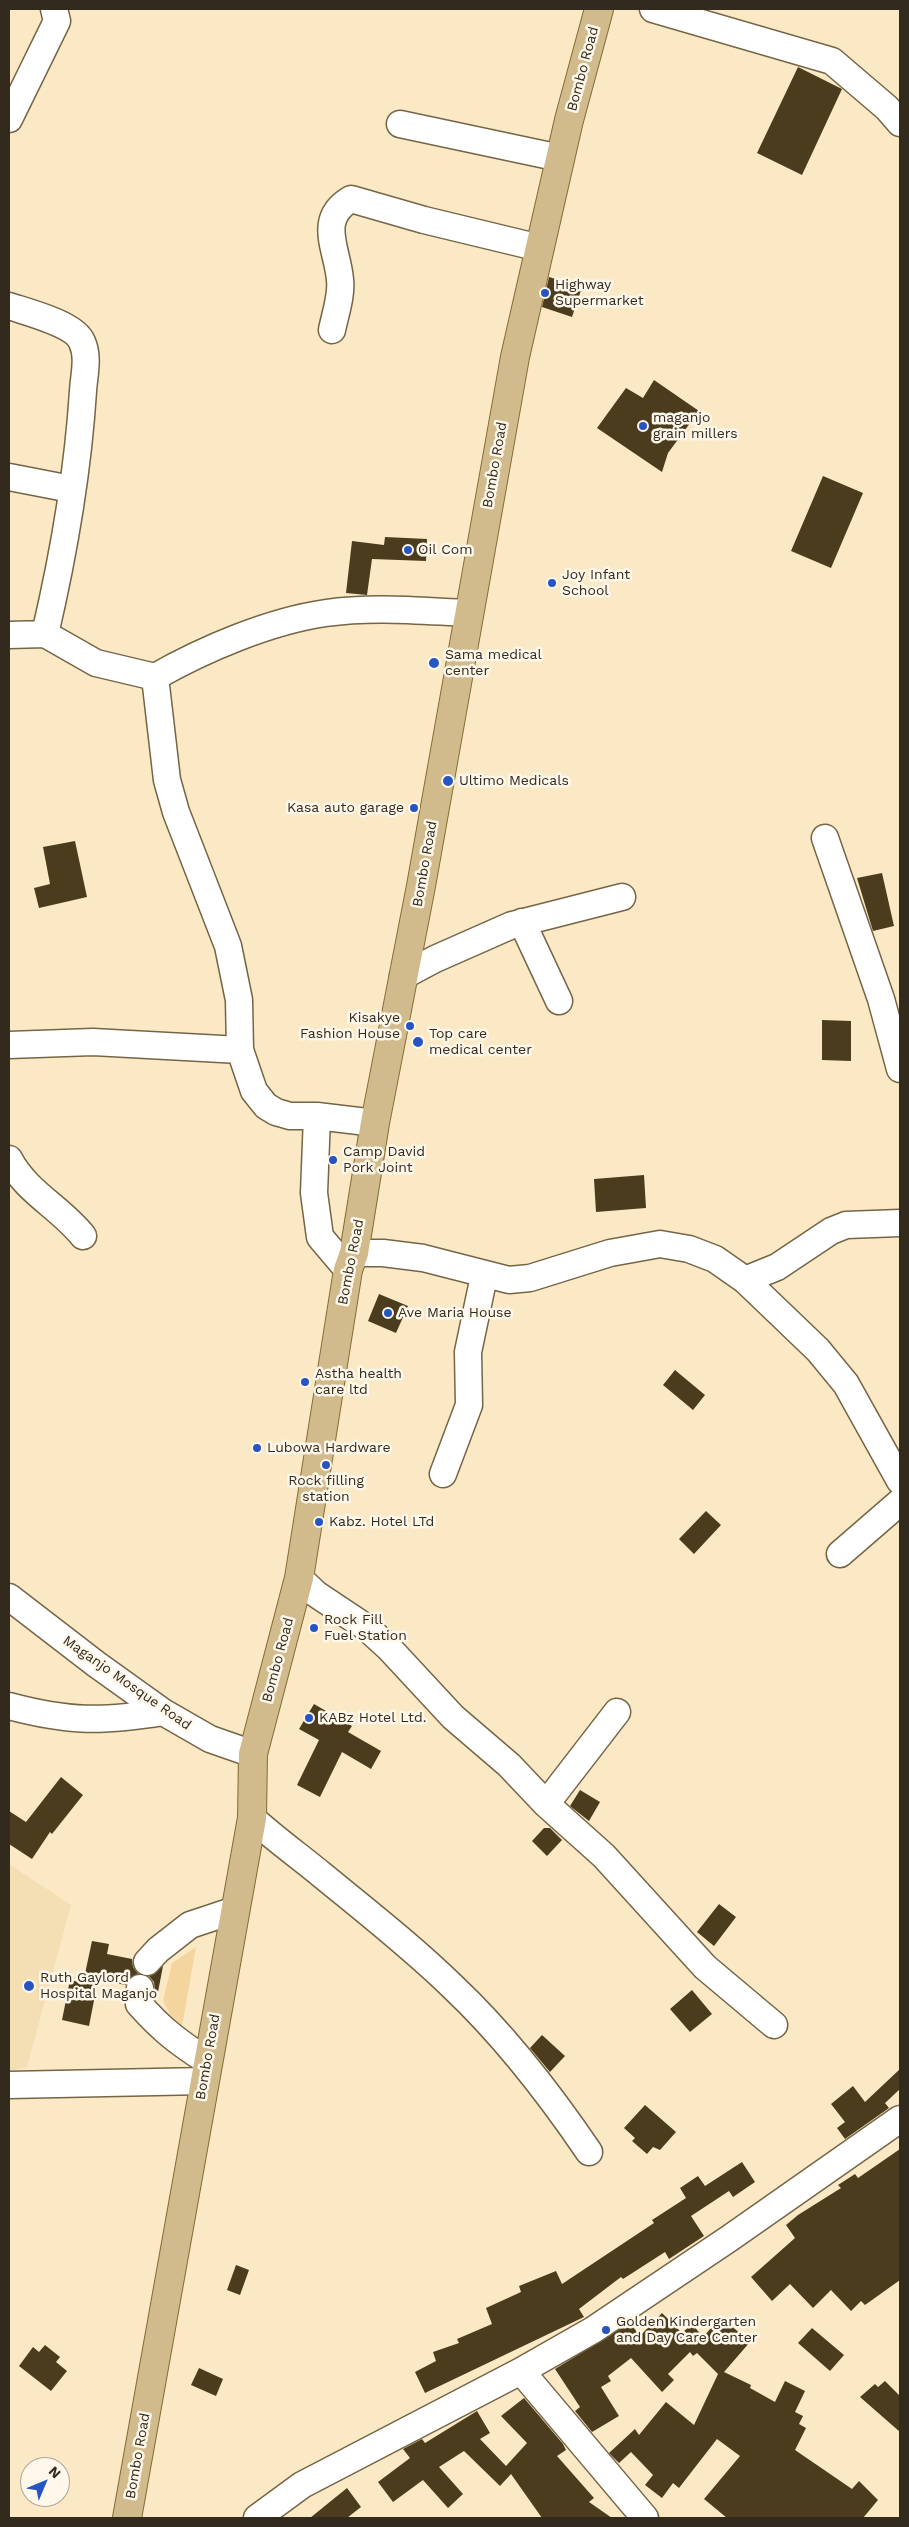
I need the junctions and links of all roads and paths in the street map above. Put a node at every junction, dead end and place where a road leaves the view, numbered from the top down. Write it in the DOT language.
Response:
graph roads {
  1 [pos="54,9"];
  2 [pos="599,9"];
  3 [pos="653,9"];
  4 [pos="9,119"];
  5 [pos="900,123"];
  6 [pos="400,124"];
  7 [pos="560,158"];
  8 [pos="540,248"];
  9 [pos="9,306"];
  10 [pos="332,330"];
  11 [pos="9,477"];
  12 [pos="71,489"];
  13 [pos="468,613"];
  14 [pos="45,634"];
  15 [pos="9,636"];
  16 [pos="155,677"];
  17 [pos="825,838"];
  18 [pos="622,897"];
  19 [pos="522,922"];
  20 [pos="404,976"];
  21 [pos="559,1001"];
  22 [pos="9,1045"];
  23 [pos="240,1050"];
  24 [pos="900,1069"];
  25 [pos="317,1116"];
  26 [pos="374,1123"];
  27 [pos="9,1159"];
  28 [pos="900,1224"];
  29 [pos="83,1236"];
  30 [pos="351,1262"];
  31 [pos="484,1276"];
  32 [pos="746,1280"];
  33 [pos="443,1474"];
  34 [pos="900,1482"];
  35 [pos="900,1502"];
  36 [pos="840,1554"];
  37 [pos="299,1578"];
  38 [pos="9,1597"];
  39 [pos="9,1706"];
  40 [pos="164,1712"];
  41 [pos="616,1712"];
  42 [pos="253,1754"];
  43 [pos="546,1804"];
  44 [pos="252,1818"];
  45 [pos="235,1910"];
  46 [pos="147,1962"];
  47 [pos="140,1988"];
  48 [pos="774,2025"];
  49 [pos="206,2071"];
  50 [pos="9,2085"];
  51 [pos="899,2122"];
  52 [pos="589,2152"];
  53 [pos="521,2371"];
  54 [pos="285,2509"];
  55 [pos="127,2518"];
  56 [pos="257,2518"];
  57 [pos="645,2518"];
  1 -- 4 [label="street"];
  2 -- 7 [label="main road, Bombo Road"];
  3 -- 5 [label="street"];
  6 -- 7 [label="street"];
  7 -- 8 [label="main road, Bombo Road"];
  8 -- 10 [label="street"];
  8 -- 13 [label="main road, Bombo Road"];
  9 -- 12 [label="street"];
  11 -- 12 [label="street"];
  12 -- 14 [label="street"];
  13 -- 16 [label="street"];
  13 -- 20 [label="main road, Bombo Road"];
  14 -- 15 [label="street"];
  14 -- 16 [label="street"];
  16 -- 23 [label="street"];
  17 -- 24 [label="street"];
  18 -- 19 [label="street"];
  19 -- 20 [label="street"];
  19 -- 21 [label="street"];
  20 -- 26 [label="main road, Bombo Road"];
  22 -- 23 [label="street"];
  23 -- 25 [label="street"];
  25 -- 26 [label="street"];
  25 -- 30 [label="street"];
  26 -- 30 [label="main road, Bombo Road"];
  27 -- 29 [label="street"];
  28 -- 32 [label="street"];
  30 -- 31 [label="street"];
  30 -- 37 [label="main road, Bombo Road"];
  31 -- 32 [label="street"];
  31 -- 33 [label="street"];
  32 -- 34 [label="street"];
  35 -- 36 [label="street"];
  37 -- 42 [label="main road, Bombo Road"];
  37 -- 43 [label="street"];
  38 -- 40 [label="street, Maganjo Mosque Road"];
  39 -- 40 [label="street"];
  40 -- 42 [label="street, Maganjo Mosque Road"];
  41 -- 43 [label="street"];
  42 -- 44 [label="main road, Bombo Road"];
  43 -- 48 [label="street"];
  44 -- 45 [label="main road, Bombo Road"];
  44 -- 52 [label="street"];
  45 -- 46 [label="street"];
  45 -- 49 [label="main road, Bombo Road"];
  47 -- 49 [label="street"];
  49 -- 50 [label="street"];
  49 -- 55 [label="main road, Bombo Road"];
  51 -- 53 [label="street"];
  53 -- 54 [label="street"];
  53 -- 57 [label="street"];
  54 -- 56 [label="street"];
}
